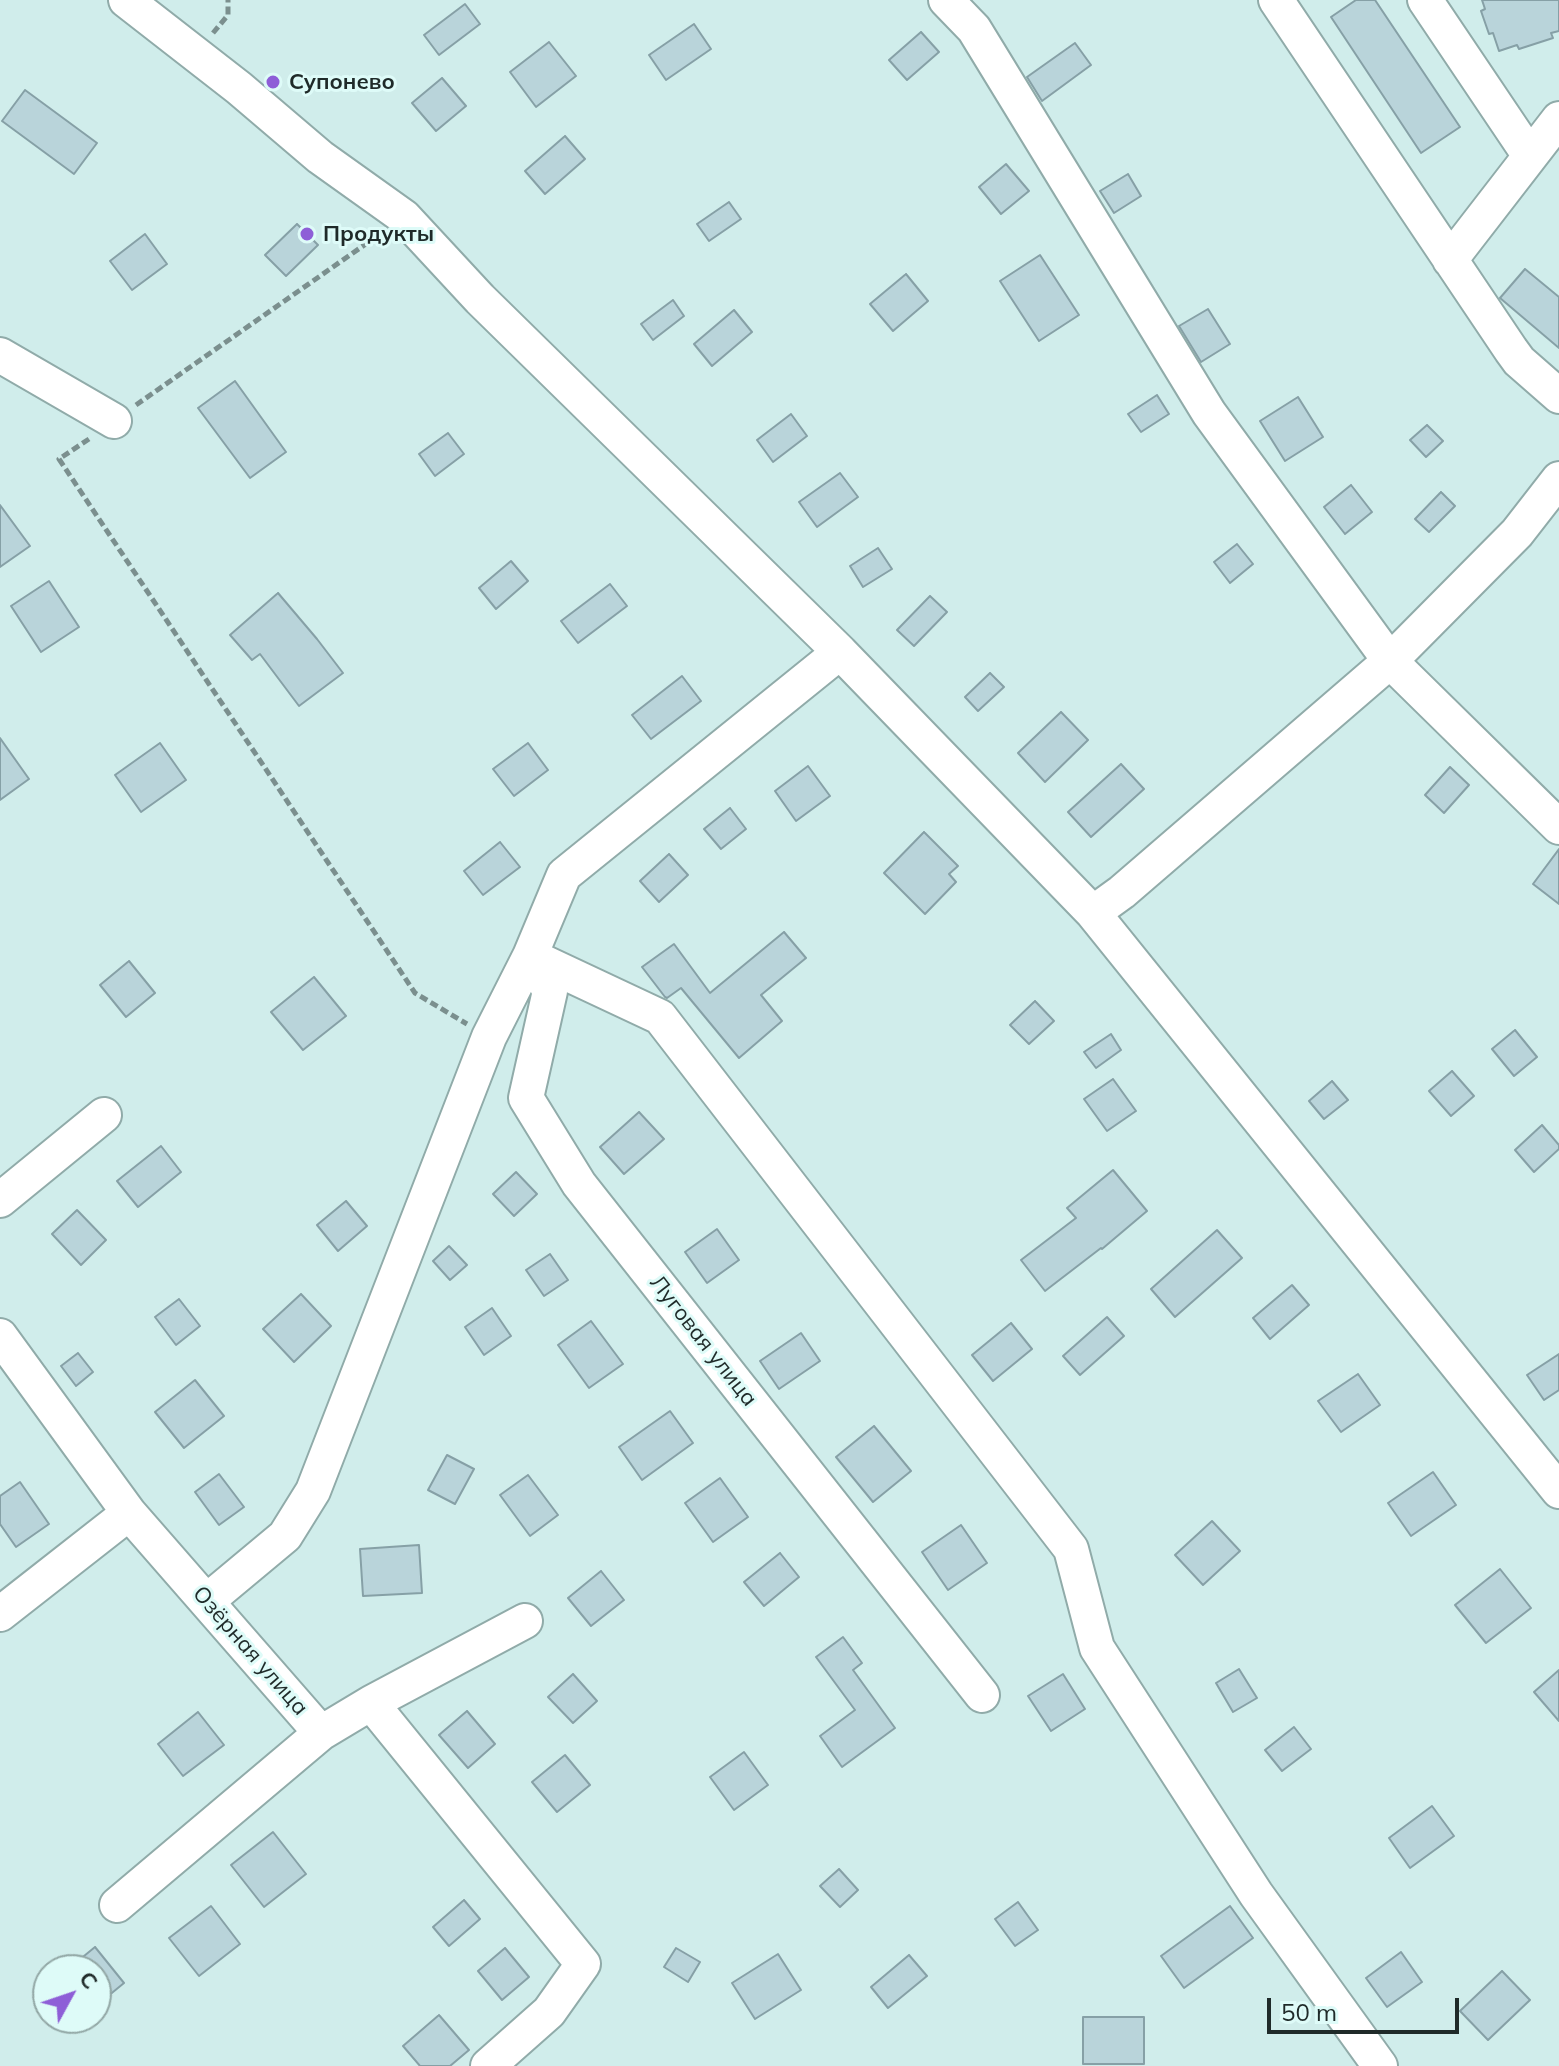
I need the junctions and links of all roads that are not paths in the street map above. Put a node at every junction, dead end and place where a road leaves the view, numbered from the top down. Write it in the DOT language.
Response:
graph roads {
  1 [pos="126,0"];
  2 [pos="946,0"];
  3 [pos="1276,0"];
  4 [pos="1425,0"];
  5 [pos="1559,119"];
  6 [pos="1530,156"];
  7 [pos="1450,260"];
  8 [pos="0,355"];
  9 [pos="1559,396"];
  10 [pos="114,421"];
  11 [pos="1559,479"];
  12 [pos="840,652"];
  13 [pos="1390,661"];
  14 [pos="1559,827"];
  15 [pos="1093,913"];
  16 [pos="530,956"];
  17 [pos="104,1115"];
  18 [pos="0,1200"];
  19 [pos="0,1336"];
  20 [pos="1559,1491"];
  21 [pos="129,1513"];
  22 [pos="207,1601"];
  23 [pos="0,1614"];
  24 [pos="525,1621"];
  25 [pos="982,1695"];
  26 [pos="371,1703"];
  27 [pos="321,1733"];
  28 [pos="117,1905"];
  29 [pos="488,2066"];
  30 [pos="1380,2066"];
  1 -- 12 [label="street"];
  2 -- 13 [label="street"];
  3 -- 7 [label="street"];
  4 -- 6 [label="street"];
  5 -- 6 [label="street"];
  6 -- 7 [label="street"];
  7 -- 9 [label="street"];
  8 -- 10 [label="street"];
  11 -- 13 [label="street"];
  12 -- 15 [label="street"];
  12 -- 16 [label="street"];
  13 -- 14 [label="street"];
  13 -- 15 [label="street"];
  15 -- 20 [label="street"];
  16 -- 22 [label="street"];
  16 -- 25 [label="street, Луговая улица"];
  16 -- 30 [label="street"];
  17 -- 18 [label="street"];
  19 -- 21 [label="street, Озёрная улица"];
  21 -- 22 [label="street, Озёрная улица"];
  21 -- 23 [label="street"];
  22 -- 27 [label="street, Озёрная улица"];
  24 -- 26 [label="street, Озёрная улица"];
  26 -- 27 [label="street, Озёрная улица"];
  26 -- 29 [label="street"];
  27 -- 28 [label="street"];
}
